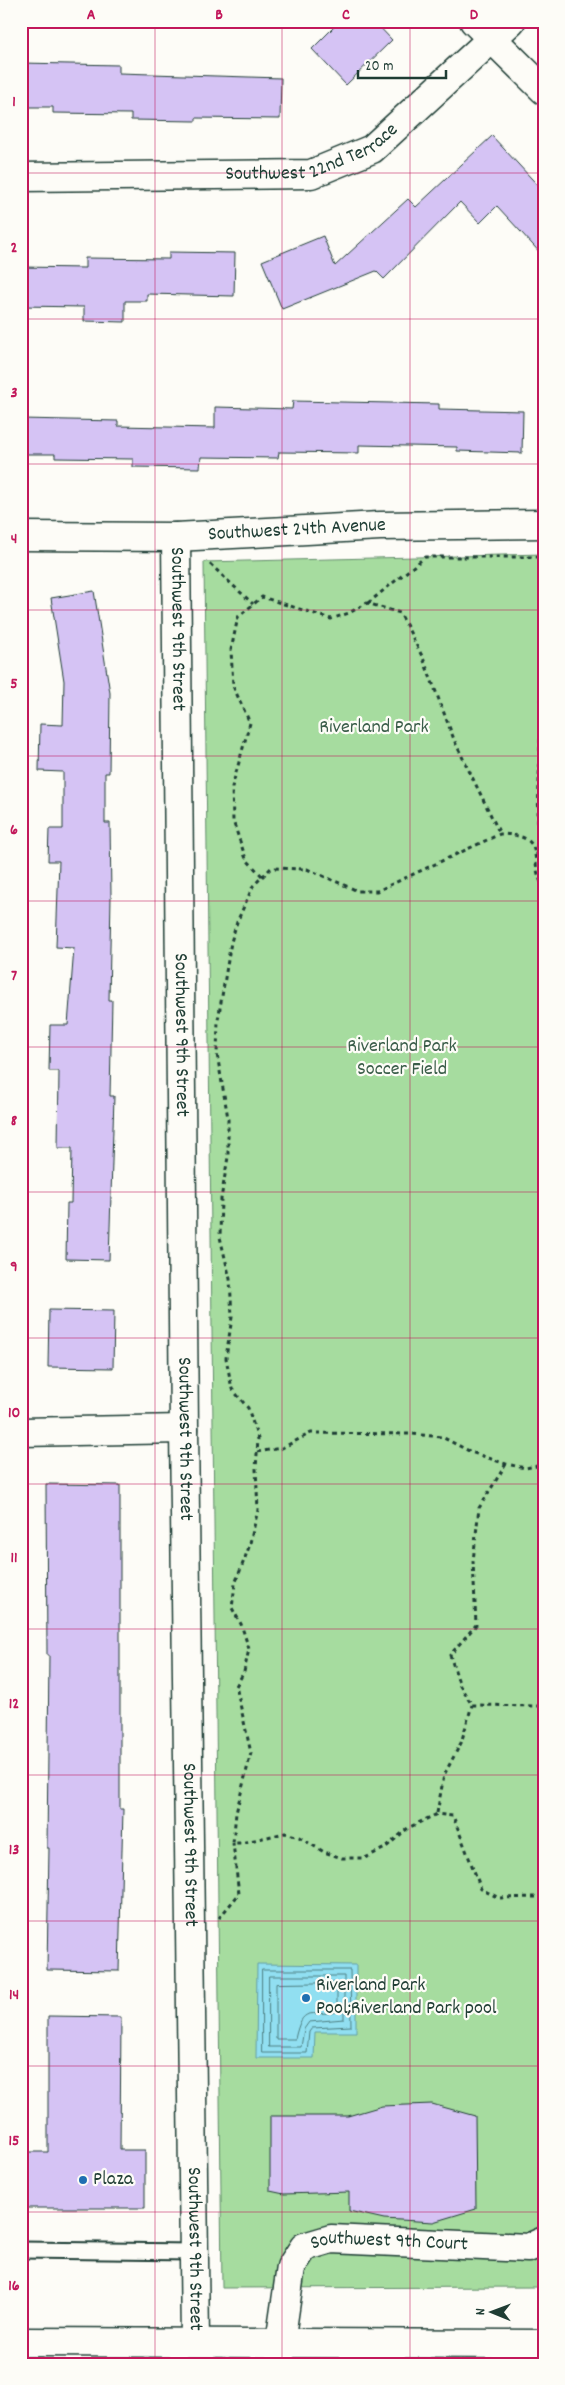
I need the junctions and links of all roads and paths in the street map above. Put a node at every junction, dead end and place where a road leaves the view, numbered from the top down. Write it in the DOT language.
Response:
graph roads {
  1 [pos="492,27"];
  2 [pos="544,90"];
  3 [pos="21,177"];
  4 [pos="544,524"];
  5 [pos="21,536"];
  6 [pos="176,538"];
  7 [pos="544,557"];
  8 [pos="206,561"];
  9 [pos="367,603"];
  10 [pos="253,604"];
  11 [pos="542,678"];
  12 [pos="500,834"];
  13 [pos="537,856"];
  14 [pos="262,876"];
  15 [pos="544,888"];
  16 [pos="184,1429"];
  17 [pos="21,1432"];
  18 [pos="257,1452"];
  19 [pos="506,1464"];
  20 [pos="544,1465"];
  21 [pos="472,1705"];
  22 [pos="539,1706"];
  23 [pos="437,1814"];
  24 [pos="233,1843"];
  25 [pos="536,1898"];
  26 [pos="218,1919"];
  27 [pos="544,2241"];
  28 [pos="21,2250"];
  29 [pos="193,2252"];
  30 [pos="21,2342"];
  31 [pos="195,2342"];
  32 [pos="544,2344"];
  33 [pos="280,2353"];
  1 -- 2 [label="street, Southwest 22nd Terrace"];
  1 -- 3 [label="street, Southwest 22nd Terrace"];
  4 -- 6 [label="street, Southwest 24th Avenue"];
  5 -- 6 [label="street, Southwest 24th Avenue"];
  6 -- 16 [label="street, Southwest 9th Street"];
  7 -- 9 [label="path"];
  8 -- 10 [label="path"];
  9 -- 10 [label="path"];
  9 -- 12 [label="path"];
  10 -- 14 [label="path"];
  11 -- 13 [label="path"];
  12 -- 13 [label="path"];
  12 -- 14 [label="path"];
  13 -- 15 [label="path"];
  14 -- 18 [label="path"];
  16 -- 17 [label="street"];
  16 -- 29 [label="street, Southwest 9th Street"];
  18 -- 19 [label="path"];
  18 -- 24 [label="path"];
  19 -- 20 [label="path"];
  19 -- 21 [label="path"];
  21 -- 22 [label="path"];
  21 -- 23 [label="path"];
  23 -- 24 [label="path"];
  23 -- 25 [label="path"];
  24 -- 26 [label="path"];
  27 -- 33 [label="street, Southwest 9th Court"];
  28 -- 29 [label="lane"];
  29 -- 31 [label="street, Southwest 9th Street"];
  30 -- 31 [label="street"];
  31 -- 33 [label="street"];
  32 -- 33 [label="street"];
}
